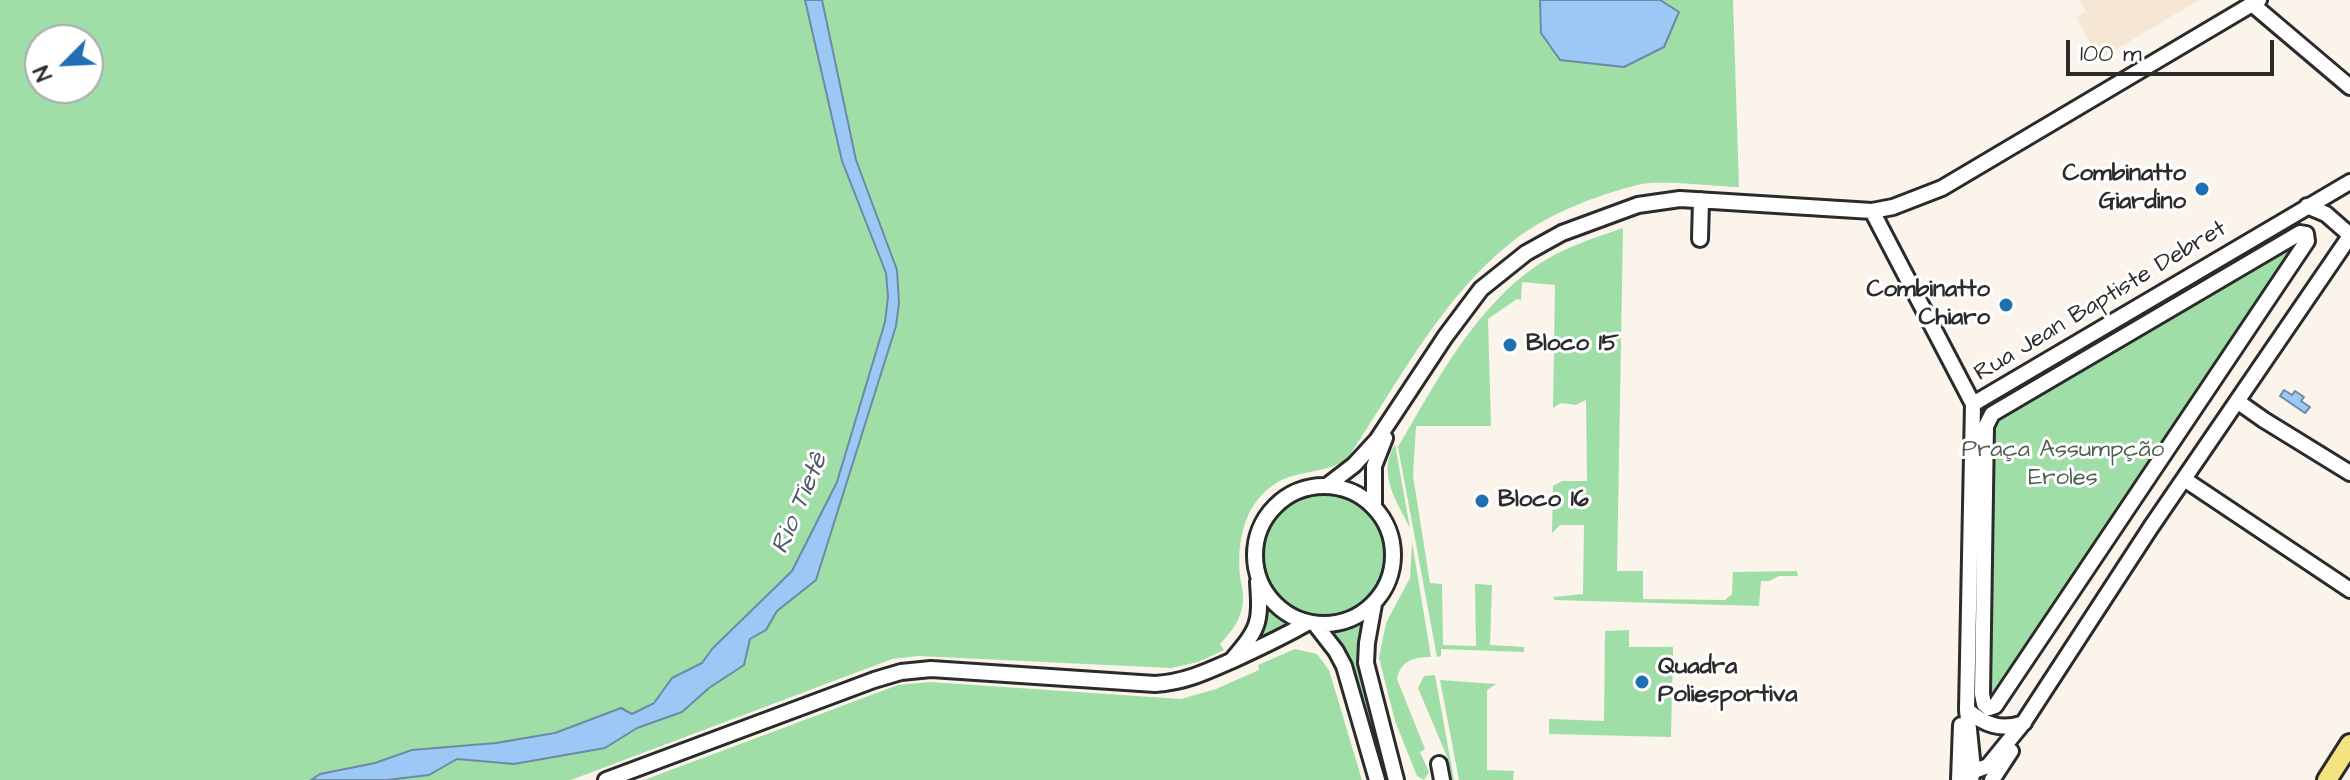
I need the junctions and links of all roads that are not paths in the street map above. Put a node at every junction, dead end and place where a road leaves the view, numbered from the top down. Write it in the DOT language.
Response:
graph roads {
  1 [pos="2255,2"];
  2 [pos="2350,87"];
  3 [pos="2350,182"];
  4 [pos="1701,200"];
  5 [pos="2307,206"];
  6 [pos="1872,211"];
  7 [pos="2350,236"];
  8 [pos="1700,239"];
  9 [pos="2307,241"];
  10 [pos="2237,401"];
  11 [pos="1973,404"];
  12 [pos="1391,423"];
  13 [pos="2350,473"];
  14 [pos="2184,479"];
  15 [pos="1328,485"];
  16 [pos="1374,506"];
  17 [pos="1257,575"];
  18 [pos="2350,590"];
  19 [pos="1374,604"];
  20 [pos="1311,623"];
  21 [pos="1232,660"];
  22 [pos="1967,710"];
  23 [pos="2024,722"];
  24 [pos="1385,738"];
  25 [pos="2350,744"];
  26 [pos="1960,760"];
  27 [pos="1972,775"];
  28 [pos="606,780"];
  29 [pos="1377,780"];
  30 [pos="1396,780"];
  31 [pos="1406,780"];
  32 [pos="1959,780"];
  33 [pos="1992,780"];
  34 [pos="2327,780"];
  1 -- 2 [label="street"];
  1 -- 6 [label="street"];
  3 -- 5 [label="street, Rua Jean Baptiste Debret"];
  4 -- 6 [label="street"];
  4 -- 8 [label="street"];
  4 -- 12 [label="street"];
  5 -- 7 [label="street"];
  5 -- 11 [label="street, Rua Jean Baptiste Debret"];
  6 -- 11 [label="street"];
  7 -- 10 [label="street"];
  9 -- 9 [label="street"];
  10 -- 13 [label="street"];
  10 -- 14 [label="street"];
  11 -- 22 [label="street, Rua Jean Baptiste Debret"];
  12 -- 15 [label="street"];
  12 -- 16 [label="street"];
  14 -- 18 [label="street"];
  14 -- 23 [label="street"];
  15 -- 16 [label="street"];
  15 -- 17 [label="street"];
  16 -- 19 [label="street"];
  17 -- 20 [label="street"];
  17 -- 21 [label="street"];
  19 -- 20 [label="street"];
  19 -- 24 [label="street"];
  20 -- 21 [label="street"];
  20 -- 29 [label="street"];
  21 -- 28 [label="street"];
  22 -- 23 [label="street"];
  22 -- 26 [label="street, Rua Jean Baptiste Debret"];
  22 -- 27 [label="street, Rua Jean Baptiste Debret"];
  23 -- 27 [label="street"];
  23 -- 33 [label="street"];
  24 -- 30 [label="street"];
  24 -- 31 [label="street"];
  25 -- 34 [label="main road"];
  26 -- 27 [label="street"];
  26 -- 32 [label="street, Rua Jean Baptiste Debret"];
}
